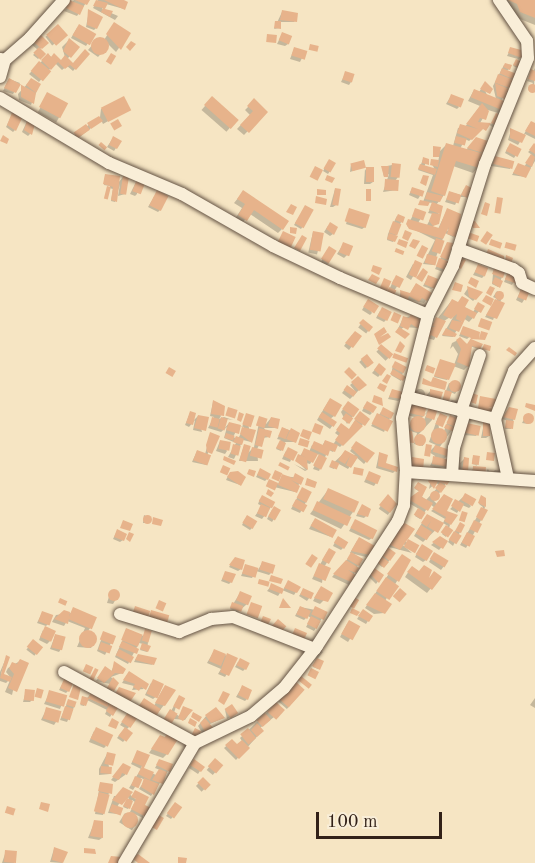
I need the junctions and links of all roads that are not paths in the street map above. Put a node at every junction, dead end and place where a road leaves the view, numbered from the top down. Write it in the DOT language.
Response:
graph roads {
  1 [pos="64,0"];
  2 [pos="500,0"];
  3 [pos="3,59"];
  4 [pos="0,77"];
  5 [pos="0,98"];
  6 [pos="458,249"];
  7 [pos="535,289"];
  8 [pos="428,315"];
  9 [pos="535,348"];
  10 [pos="480,355"];
  11 [pos="407,397"];
  12 [pos="463,411"];
  13 [pos="495,419"];
  14 [pos="406,472"];
  15 [pos="452,475"];
  16 [pos="508,478"];
  17 [pos="535,481"];
  18 [pos="120,614"];
  19 [pos="315,649"];
  20 [pos="64,672"];
  21 [pos="195,743"];
  22 [pos="123,863"];
  1 -- 3 [label="street"];
  2 -- 6 [label="street"];
  3 -- 4 [label="street"];
  5 -- 8 [label="street"];
  6 -- 7 [label="street"];
  6 -- 8 [label="street"];
  8 -- 11 [label="street"];
  9 -- 13 [label="street"];
  10 -- 12 [label="street"];
  11 -- 12 [label="street"];
  11 -- 14 [label="street"];
  12 -- 13 [label="street"];
  12 -- 15 [label="street"];
  13 -- 16 [label="street"];
  14 -- 15 [label="street"];
  14 -- 19 [label="street"];
  15 -- 16 [label="street"];
  16 -- 17 [label="street"];
  18 -- 19 [label="street"];
  19 -- 21 [label="street"];
  20 -- 21 [label="street"];
  21 -- 22 [label="street"];
}
